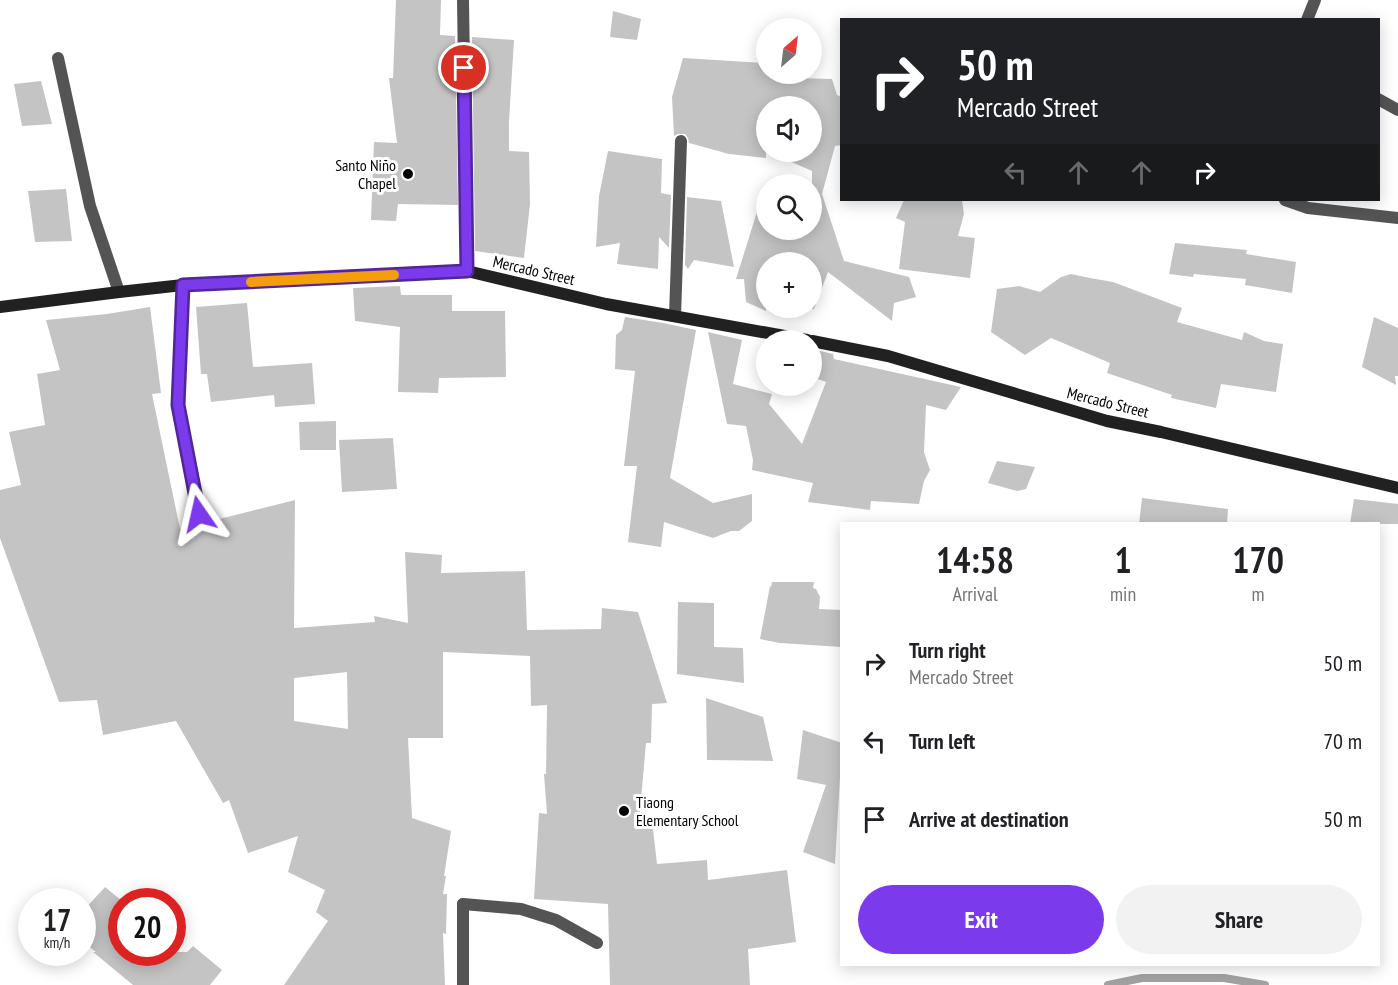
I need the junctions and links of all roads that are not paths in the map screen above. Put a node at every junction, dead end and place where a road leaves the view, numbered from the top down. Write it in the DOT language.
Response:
graph roads {
  1 [pos="463,0"];
  2 [pos="1315,0"];
  3 [pos="1308,18"];
  4 [pos="58,58"];
  5 [pos="1380,100"];
  6 [pos="1398,110"];
  7 [pos="681,141"];
  8 [pos="1288,201"];
  9 [pos="1398,218"];
  10 [pos="467,271"];
  11 [pos="183,285"];
  12 [pos="119,292"];
  13 [pos="0,308"];
  14 [pos="675,316"];
  15 [pos="756,331"];
  16 [pos="822,343"];
  17 [pos="1398,488"];
  18 [pos="199,514"];
  19 [pos="597,943"];
  20 [pos="463,985"];
  1 -- 10 [label="street"];
  2 -- 3 [label="street"];
  4 -- 12 [label="street"];
  5 -- 6 [label="street"];
  7 -- 14 [label="street"];
  8 -- 9 [label="street"];
  10 -- 11 [label="street, Mercado Street"];
  10 -- 14 [label="street, Mercado Street"];
  11 -- 12 [label="street, Mercado Street"];
  11 -- 18 [label="street"];
  12 -- 13 [label="street, Mercado Street"];
  14 -- 15 [label="street, Mercado Street"];
  16 -- 17 [label="street, Mercado Street"];
  19 -- 20 [label="street"];
}
